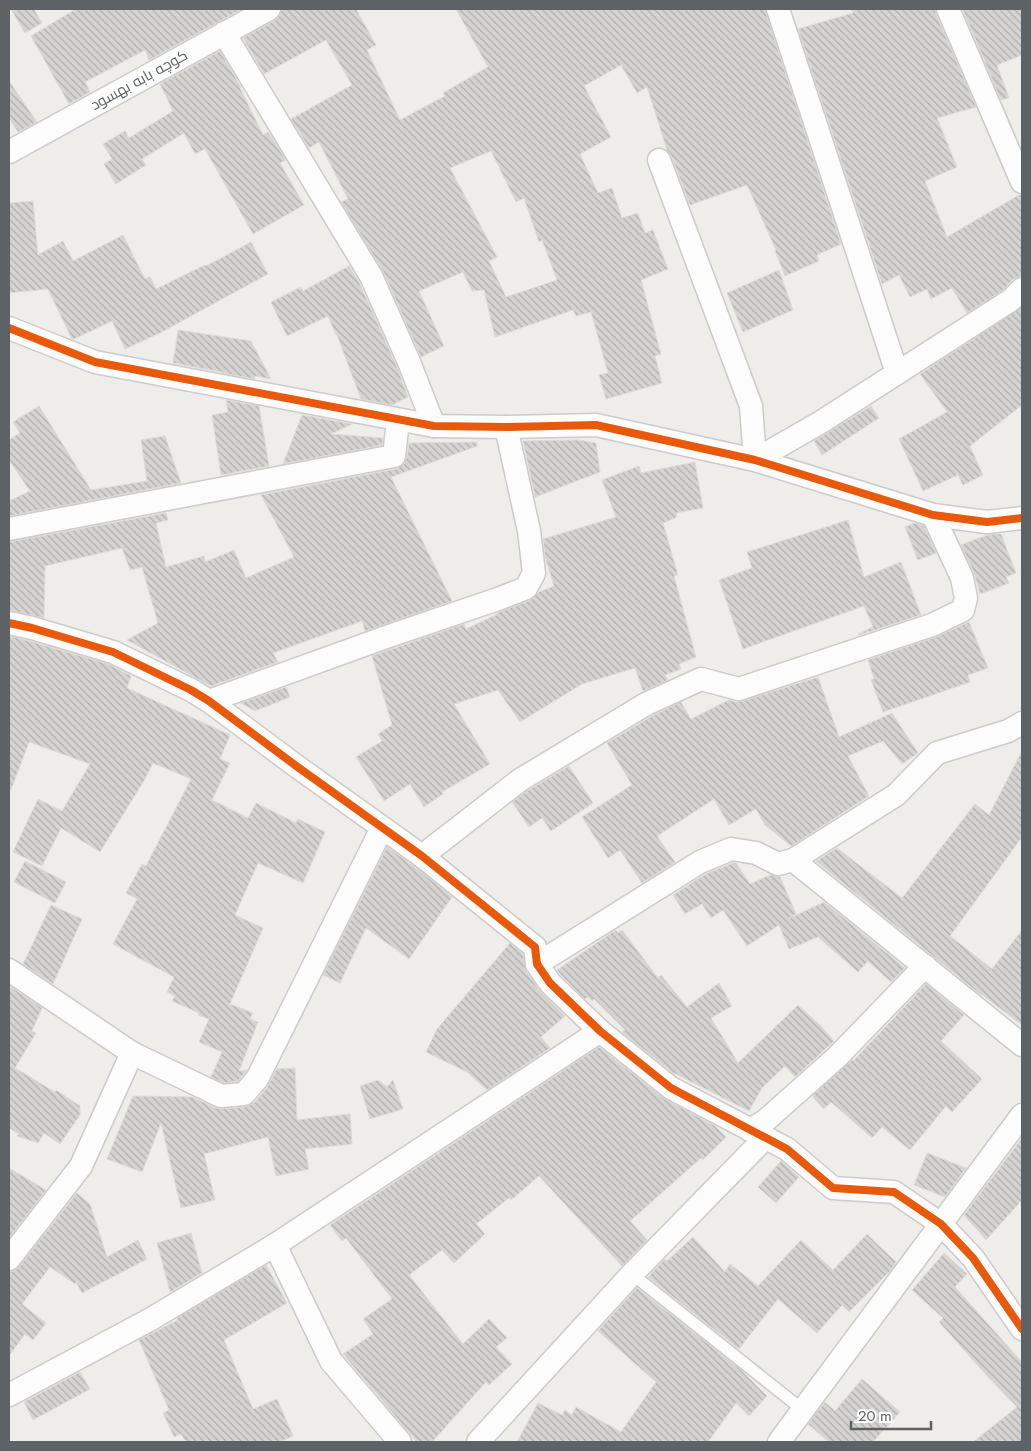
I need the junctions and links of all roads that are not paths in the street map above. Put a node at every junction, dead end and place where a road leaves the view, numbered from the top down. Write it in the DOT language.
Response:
graph roads {
  1 [pos="269,9"];
  2 [pos="778,9"];
  3 [pos="948,9"];
  4 [pos="224,33"];
  5 [pos="9,152"];
  6 [pos="659,160"];
  7 [pos="1022,182"];
  8 [pos="1022,289"];
  9 [pos="9,328"];
  10 [pos="896,373"];
  11 [pos="398,420"];
  12 [pos="434,426"];
  13 [pos="506,427"];
  14 [pos="755,460"];
  15 [pos="933,516"];
  16 [pos="1022,518"];
  17 [pos="9,529"];
  18 [pos="9,623"];
  19 [pos="209,701"];
  20 [pos="1022,723"];
  21 [pos="382,828"];
  22 [pos="422,856"];
  23 [pos="793,860"];
  24 [pos="537,964"];
  25 [pos="925,966"];
  26 [pos="9,970"];
  27 [pos="600,1031"];
  28 [pos="1022,1045"];
  29 [pos="132,1053"];
  30 [pos="1022,1115"];
  31 [pos="758,1134"];
  32 [pos="941,1224"];
  33 [pos="275,1245"];
  34 [pos="9,1258"];
  35 [pos="632,1274"];
  36 [pos="1020,1322"];
  37 [pos="9,1395"];
  38 [pos="803,1410"];
  39 [pos="400,1442"];
  40 [pos="478,1442"];
  41 [pos="779,1442"];
  1 -- 4 [label="street, کوچه بابه بهسود"];
  2 -- 10 [label="street"];
  3 -- 7 [label="street"];
  4 -- 5 [label="street, کوچه بابه بهسود"];
  4 -- 12 [label="street"];
  6 -- 14 [label="street"];
  8 -- 10 [label="street"];
  9 -- 11 [label="street"];
  10 -- 14 [label="street"];
  11 -- 12 [label="street"];
  11 -- 17 [label="street"];
  12 -- 13 [label="street"];
  13 -- 14 [label="street"];
  13 -- 19 [label="street"];
  14 -- 15 [label="street"];
  15 -- 16 [label="street"];
  15 -- 22 [label="street"];
  18 -- 19 [label="street"];
  19 -- 21 [label="street"];
  20 -- 23 [label="street"];
  21 -- 22 [label="street"];
  21 -- 29 [label="street"];
  22 -- 24 [label="street"];
  23 -- 24 [label="street"];
  23 -- 25 [label="street"];
  24 -- 27 [label="street"];
  25 -- 28 [label="street"];
  25 -- 31 [label="street"];
  26 -- 29 [label="street"];
  27 -- 31 [label="street"];
  27 -- 33 [label="street"];
  29 -- 34 [label="street"];
  30 -- 32 [label="street"];
  31 -- 32 [label="street"];
  31 -- 35 [label="street"];
  32 -- 36 [label="street"];
  32 -- 38 [label="street"];
  33 -- 37 [label="street"];
  33 -- 39 [label="street"];
  35 -- 38 [label="lane"];
  35 -- 40 [label="street"];
  38 -- 41 [label="street"];
}
